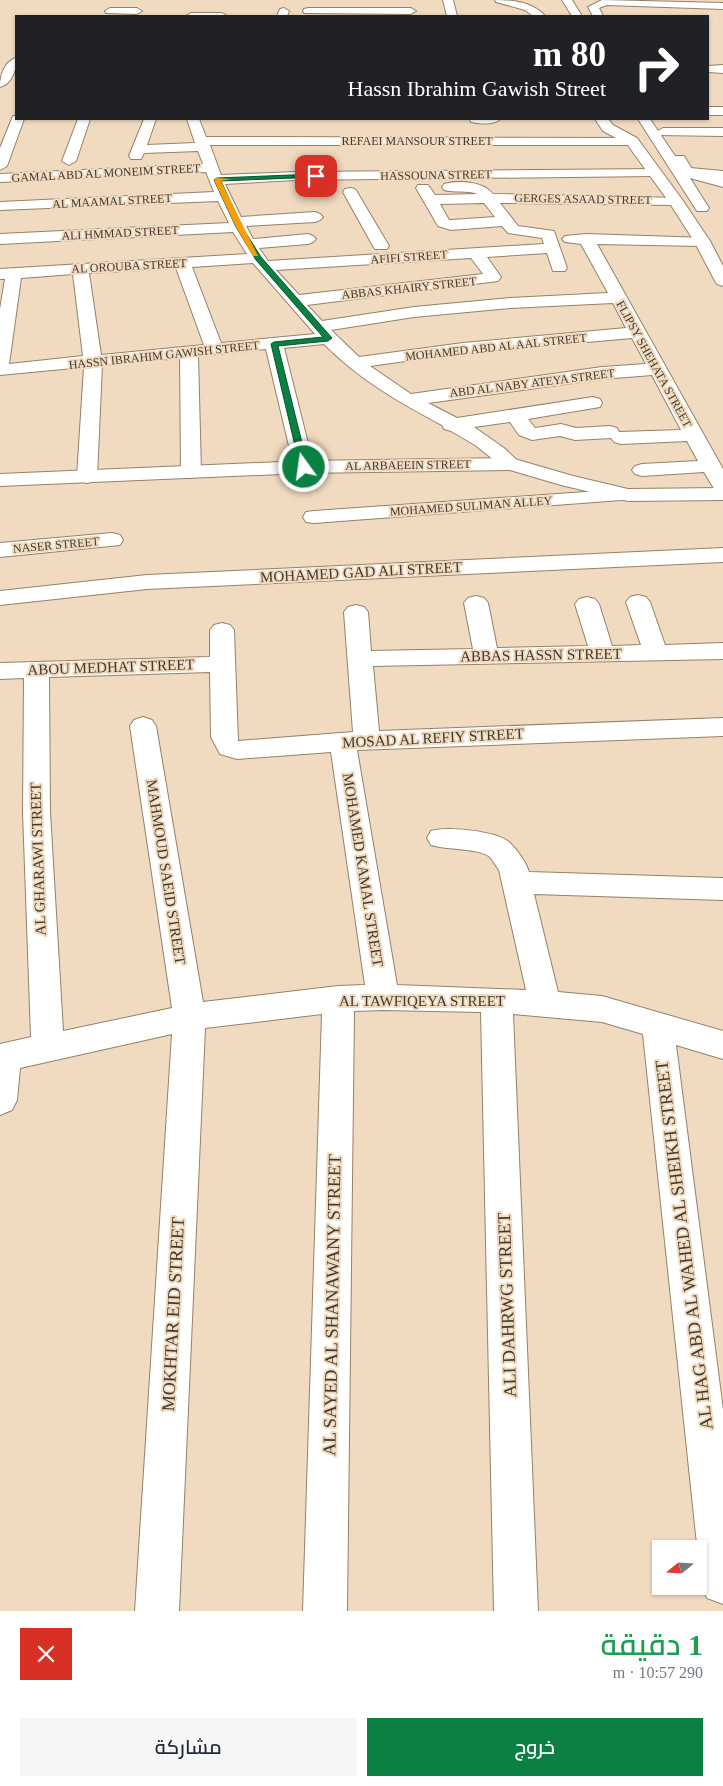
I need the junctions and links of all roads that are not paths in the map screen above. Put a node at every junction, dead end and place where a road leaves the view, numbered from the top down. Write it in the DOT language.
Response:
graph roads {
  1 [pos="117,0"];
  2 [pos="408,0"];
  3 [pos="448,0"];
  4 [pos="500,0"];
  5 [pos="567,0"];
  6 [pos="198,6"];
  7 [pos="723,6"];
  8 [pos="137,11"];
  9 [pos="308,11"];
  10 [pos="108,14"];
  11 [pos="411,14"];
  12 [pos="192,15"];
  13 [pos="452,15"];
  14 [pos="539,15"];
  15 [pos="576,15"];
  16 [pos="597,15"];
  17 [pos="15,63"];
  18 [pos="709,69"];
  19 [pos="723,69"];
  20 [pos="0,83"];
  21 [pos="0,87"];
  22 [pos="15,87"];
  23 [pos="709,111"];
  24 [pos="723,111"];
  25 [pos="18,120"];
  26 [pos="84,120"];
  27 [pos="150,120"];
  28 [pos="602,120"];
  29 [pos="645,120"];
  30 [pos="656,120"];
  31 [pos="197,121"];
  32 [pos="625,121"];
  33 [pos="426,125"];
  34 [pos="723,132"];
  35 [pos="659,133"];
  36 [pos="632,141"];
  37 [pos="429,147"];
  38 [pos="693,150"];
  39 [pos="643,157"];
  40 [pos="624,158"];
  41 [pos="211,160"];
  42 [pos="489,160"];
  43 [pos="69,161"];
  44 [pos="291,162"];
  45 [pos="723,162"];
  46 [pos="680,164"];
  47 [pos="0,166"];
  48 [pos="654,172"];
  49 [pos="723,175"];
  50 [pos="55,177"];
  51 [pos="0,178"];
  52 [pos="723,183"];
  53 [pos="405,189"];
  54 [pos="368,191"];
  55 [pos="350,192"];
  56 [pos="331,193"];
  57 [pos="427,194"];
  58 [pos="486,194"];
  59 [pos="225,197"];
  60 [pos="244,198"];
  61 [pos="676,201"];
  62 [pos="50,204"];
  63 [pos="0,206"];
  64 [pos="315,217"];
  65 [pos="708,218"];
  66 [pos="506,221"];
  67 [pos="238,225"];
  68 [pos="593,234"];
  69 [pos="45,237"];
  70 [pos="0,239"];
  71 [pos="308,239"];
  72 [pos="702,241"];
  73 [pos="552,244"];
  74 [pos="381,246"];
  75 [pos="476,253"];
  76 [pos="258,256"];
  77 [pos="182,263"];
  78 [pos="558,268"];
  79 [pos="80,269"];
  80 [pos="39,272"];
  81 [pos="7,274"];
  82 [pos="723,281"];
  83 [pos="618,298"];
  84 [pos="295,301"];
  85 [pos="637,332"];
  86 [pos="323,333"];
  87 [pos="274,344"];
  88 [pos="215,350"];
  89 [pos="189,352"];
  90 [pos="93,362"];
  91 [pos="355,363"];
  92 [pos="0,364"];
  93 [pos="657,368"];
  94 [pos="0,370"];
  95 [pos="407,400"];
  96 [pos="593,404"];
  97 [pos="516,416"];
  98 [pos="452,424"];
  99 [pos="694,435"];
  100 [pos="511,464"];
  101 [pos="711,466"];
  102 [pos="304,467"];
  103 [pos="642,470"];
  104 [pos="191,472"];
  105 [pos="87,476"];
  106 [pos="0,480"];
  107 [pos="723,488"];
  108 [pos="723,494"];
  109 [pos="628,495"];
  110 [pos="314,517"];
  111 [pos="112,540"];
  112 [pos="0,550"];
  113 [pos="723,555"];
  114 [pos="0,598"];
  115 [pos="638,602"];
  116 [pos="476,603"];
  117 [pos="587,604"];
  118 [pos="356,612"];
  119 [pos="222,630"];
  120 [pos="723,651"];
  121 [pos="656,653"];
  122 [pos="602,654"];
  123 [pos="486,656"];
  124 [pos="360,659"];
  125 [pos="222,664"];
  126 [pos="37,670"];
  127 [pos="0,671"];
  128 [pos="143,726"];
  129 [pos="721,733"];
  130 [pos="355,741"];
  131 [pos="441,838"];
  132 [pos="516,883"];
  133 [pos="723,890"];
  134 [pos="383,997"];
  135 [pos="338,999"];
  136 [pos="497,1000"];
  137 [pos="545,1004"];
  138 [pos="189,1017"];
  139 [pos="658,1027"];
  140 [pos="723,1045"];
  141 [pos="48,1048"];
  142 [pos="2,1058"];
  143 [pos="0,1100"];
  144 [pos="723,1582"];
  145 [pos="157,1611"];
  146 [pos="325,1611"];
  147 [pos="516,1611"];
  1 -- 10 [label="street"];
  2 -- 11 [label="street"];
  3 -- 13 [label="street"];
  4 -- 14 [label="street"];
  5 -- 15 [label="street"];
  6 -- 12 [label="street"];
  7 -- 16 [label="street"];
  8 -- 10 [label="street"];
  9 -- 11 [label="street"];
  17 -- 20 [label="street"];
  18 -- 19 [label="street"];
  21 -- 22 [label="street"];
  23 -- 24 [label="street"];
  25 -- 47 [label="street"];
  26 -- 43 [label="street"];
  27 -- 41 [label="street"];
  28 -- 36 [label="street"];
  29 -- 35 [label="street"];
  30 -- 35 [label="street"];
  31 -- 41 [label="street"];
  32 -- 36 [label="street"];
  33 -- 37 [label="street"];
  34 -- 35 [label="street"];
  35 -- 46 [label="street"];
  35 -- 46 [label="street"];
  36 -- 37 [label="street, REFAEI MANSOUR STREET"];
  36 -- 39 [label="street"];
  37 -- 41 [label="street, REFAEI MANSOUR STREET"];
  38 -- 46 [label="street"];
  39 -- 40 [label="street"];
  39 -- 48 [label="street"];
  41 -- 48 [label="street, HASSOUNA STREET"];
  41 -- 50 [label="street, GAMAL ABD AL MONEIM STREET"];
  41 -- 59 [label="street"];
  42 -- 44 [label="street"];
  45 -- 46 [label="street"];
  46 -- 49 [label="street"];
  46 -- 52 [label="street"];
  46 -- 65 [label="street"];
  48 -- 61 [label="street"];
  50 -- 51 [label="street, GAMAL ABD AL MONEIM STREET"];
  50 -- 62 [label="street"];
  53 -- 57 [label="street, GERGES ASAAD STREET"];
  54 -- 55 [label="street"];
  55 -- 56 [label="street"];
  55 -- 74 [label="street"];
  57 -- 58 [label="street, GERGES ASAAD STREET"];
  57 -- 66 [label="street"];
  58 -- 61 [label="street, GERGES ASAAD STREET"];
  58 -- 66 [label="street, GERGES ASAAD STREET"];
  59 -- 60 [label="street, AL MAAMAL STREET"];
  59 -- 62 [label="street, AL MAAMAL STREET"];
  59 -- 67 [label="street"];
  61 -- 72 [label="street"];
  62 -- 63 [label="street, AL MAAMAL STREET"];
  62 -- 69 [label="street"];
  64 -- 67 [label="street, ALI HMMAD STREET"];
  66 -- 73 [label="street, GERGES ASAAD STREET"];
  67 -- 69 [label="street, ALI HMMAD STREET"];
  67 -- 76 [label="street"];
  68 -- 72 [label="street, AFIFI STREET"];
  68 -- 73 [label="street, AFIFI STREET"];
  68 -- 83 [label="street, FLIPSY SHEHATA STREET"];
  69 -- 70 [label="street, ALI HMMAD STREET"];
  69 -- 80 [label="street"];
  71 -- 76 [label="street"];
  72 -- 82 [label="street"];
  73 -- 75 [label="street, AFIFI STREET"];
  73 -- 78 [label="street"];
  75 -- 76 [label="street, AFIFI STREET"];
  75 -- 84 [label="street, ABBAS KHAIRY STREET"];
  76 -- 77 [label="street, AL OROUBA STREET"];
  76 -- 84 [label="street"];
  77 -- 79 [label="street, AL OROUBA STREET"];
  77 -- 88 [label="street"];
  79 -- 80 [label="street, AL OROUBA STREET"];
  79 -- 90 [label="street"];
  80 -- 81 [label="street, AL OROUBA STREET"];
  81 -- 92 [label="street"];
  83 -- 85 [label="street, FLIPSY SHEHATA STREET"];
  83 -- 86 [label="street, HASSN IBRAHIM GAWISH STREET"];
  84 -- 86 [label="street"];
  85 -- 91 [label="street, MOHAMED ABD AL AAL STREET"];
  85 -- 93 [label="street, FLIPSY SHEHATA STREET"];
  86 -- 87 [label="street, HASSN IBRAHIM GAWISH STREET"];
  86 -- 91 [label="street"];
  87 -- 88 [label="street, HASSN IBRAHIM GAWISH STREET"];
  87 -- 102 [label="street"];
  88 -- 89 [label="street, HASSN IBRAHIM GAWISH STREET"];
  89 -- 90 [label="street, HASSN IBRAHIM GAWISH STREET"];
  89 -- 104 [label="street"];
  90 -- 94 [label="street, HASSN IBRAHIM GAWISH STREET"];
  90 -- 105 [label="street"];
  91 -- 95 [label="street"];
  93 -- 95 [label="street, ABD AL NABY ATEYA STREET"];
  93 -- 99 [label="street, FLIPSY SHEHATA STREET"];
  95 -- 98 [label="street"];
  96 -- 97 [label="street"];
  97 -- 98 [label="street"];
  97 -- 99 [label="street"];
  98 -- 100 [label="street"];
  99 -- 101 [label="street, FLIPSY SHEHATA STREET"];
  100 -- 102 [label="street, AL ARBAEEIN STREET"];
  100 -- 109 [label="street, AL ARBAEEIN STREET"];
  101 -- 103 [label="street"];
  101 -- 107 [label="street, FLIPSY SHEHATA STREET"];
  102 -- 104 [label="street, AL ARBAEEIN STREET"];
  104 -- 105 [label="street, AL ARBAEEIN STREET"];
  105 -- 106 [label="street, AL ARBAEEIN STREET"];
  108 -- 109 [label="street, AL ARBAEEIN STREET"];
  109 -- 110 [label="street, MOHAMED SULIMAN ALLEY"];
  111 -- 112 [label="street, NASER STREET"];
  113 -- 114 [label="street, MOHAMED GAD ALI STREET"];
  115 -- 121 [label="street"];
  116 -- 123 [label="street"];
  117 -- 122 [label="street"];
  118 -- 124 [label="street, MOHAMED KAMAL STREET"];
  119 -- 125 [label="street"];
  120 -- 121 [label="street, ABBAS HASSN STREET"];
  121 -- 122 [label="street, ABBAS HASSN STREET"];
  122 -- 123 [label="street, ABBAS HASSN STREET"];
  123 -- 124 [label="street, ABBAS HASSN STREET"];
  124 -- 130 [label="street, MOHAMED KAMAL STREET"];
  125 -- 126 [label="street, ABOU MEDHAT STREET"];
  125 -- 130 [label="street, MOSAD AL REFIY STREET"];
  126 -- 127 [label="street, ABOU MEDHAT STREET"];
  126 -- 141 [label="street, AL GHARAWI STREET"];
  128 -- 138 [label="street, MAHMOUD SAEID STREET"];
  129 -- 130 [label="street, MOSAD AL REFIY STREET"];
  130 -- 134 [label="street, MOHAMED KAMAL STREET"];
  131 -- 132 [label="street"];
  132 -- 133 [label="street"];
  132 -- 137 [label="street"];
  134 -- 135 [label="street, AL TAWFIQEYA STREET"];
  134 -- 136 [label="street, AL TAWFIQEYA STREET"];
  135 -- 138 [label="street, AL TAWFIQEYA STREET"];
  135 -- 146 [label="street, AL SAYED AL SHANAWANY STREET"];
  136 -- 137 [label="street, AL TAWFIQEYA STREET"];
  136 -- 147 [label="street, ALI DAHRWG STREET"];
  137 -- 139 [label="street, AL TAWFIQEYA STREET"];
  138 -- 141 [label="street, AL TAWFIQEYA STREET"];
  138 -- 145 [label="street, MOKHTAR EID STREET"];
  139 -- 140 [label="street, AL TAWFIQEYA STREET"];
  139 -- 144 [label="street, AL HAG ABD AL WAHED AL SHEIKH STREET"];
  141 -- 142 [label="street, AL TAWFIQEYA STREET"];
  142 -- 143 [label="street"];
}
